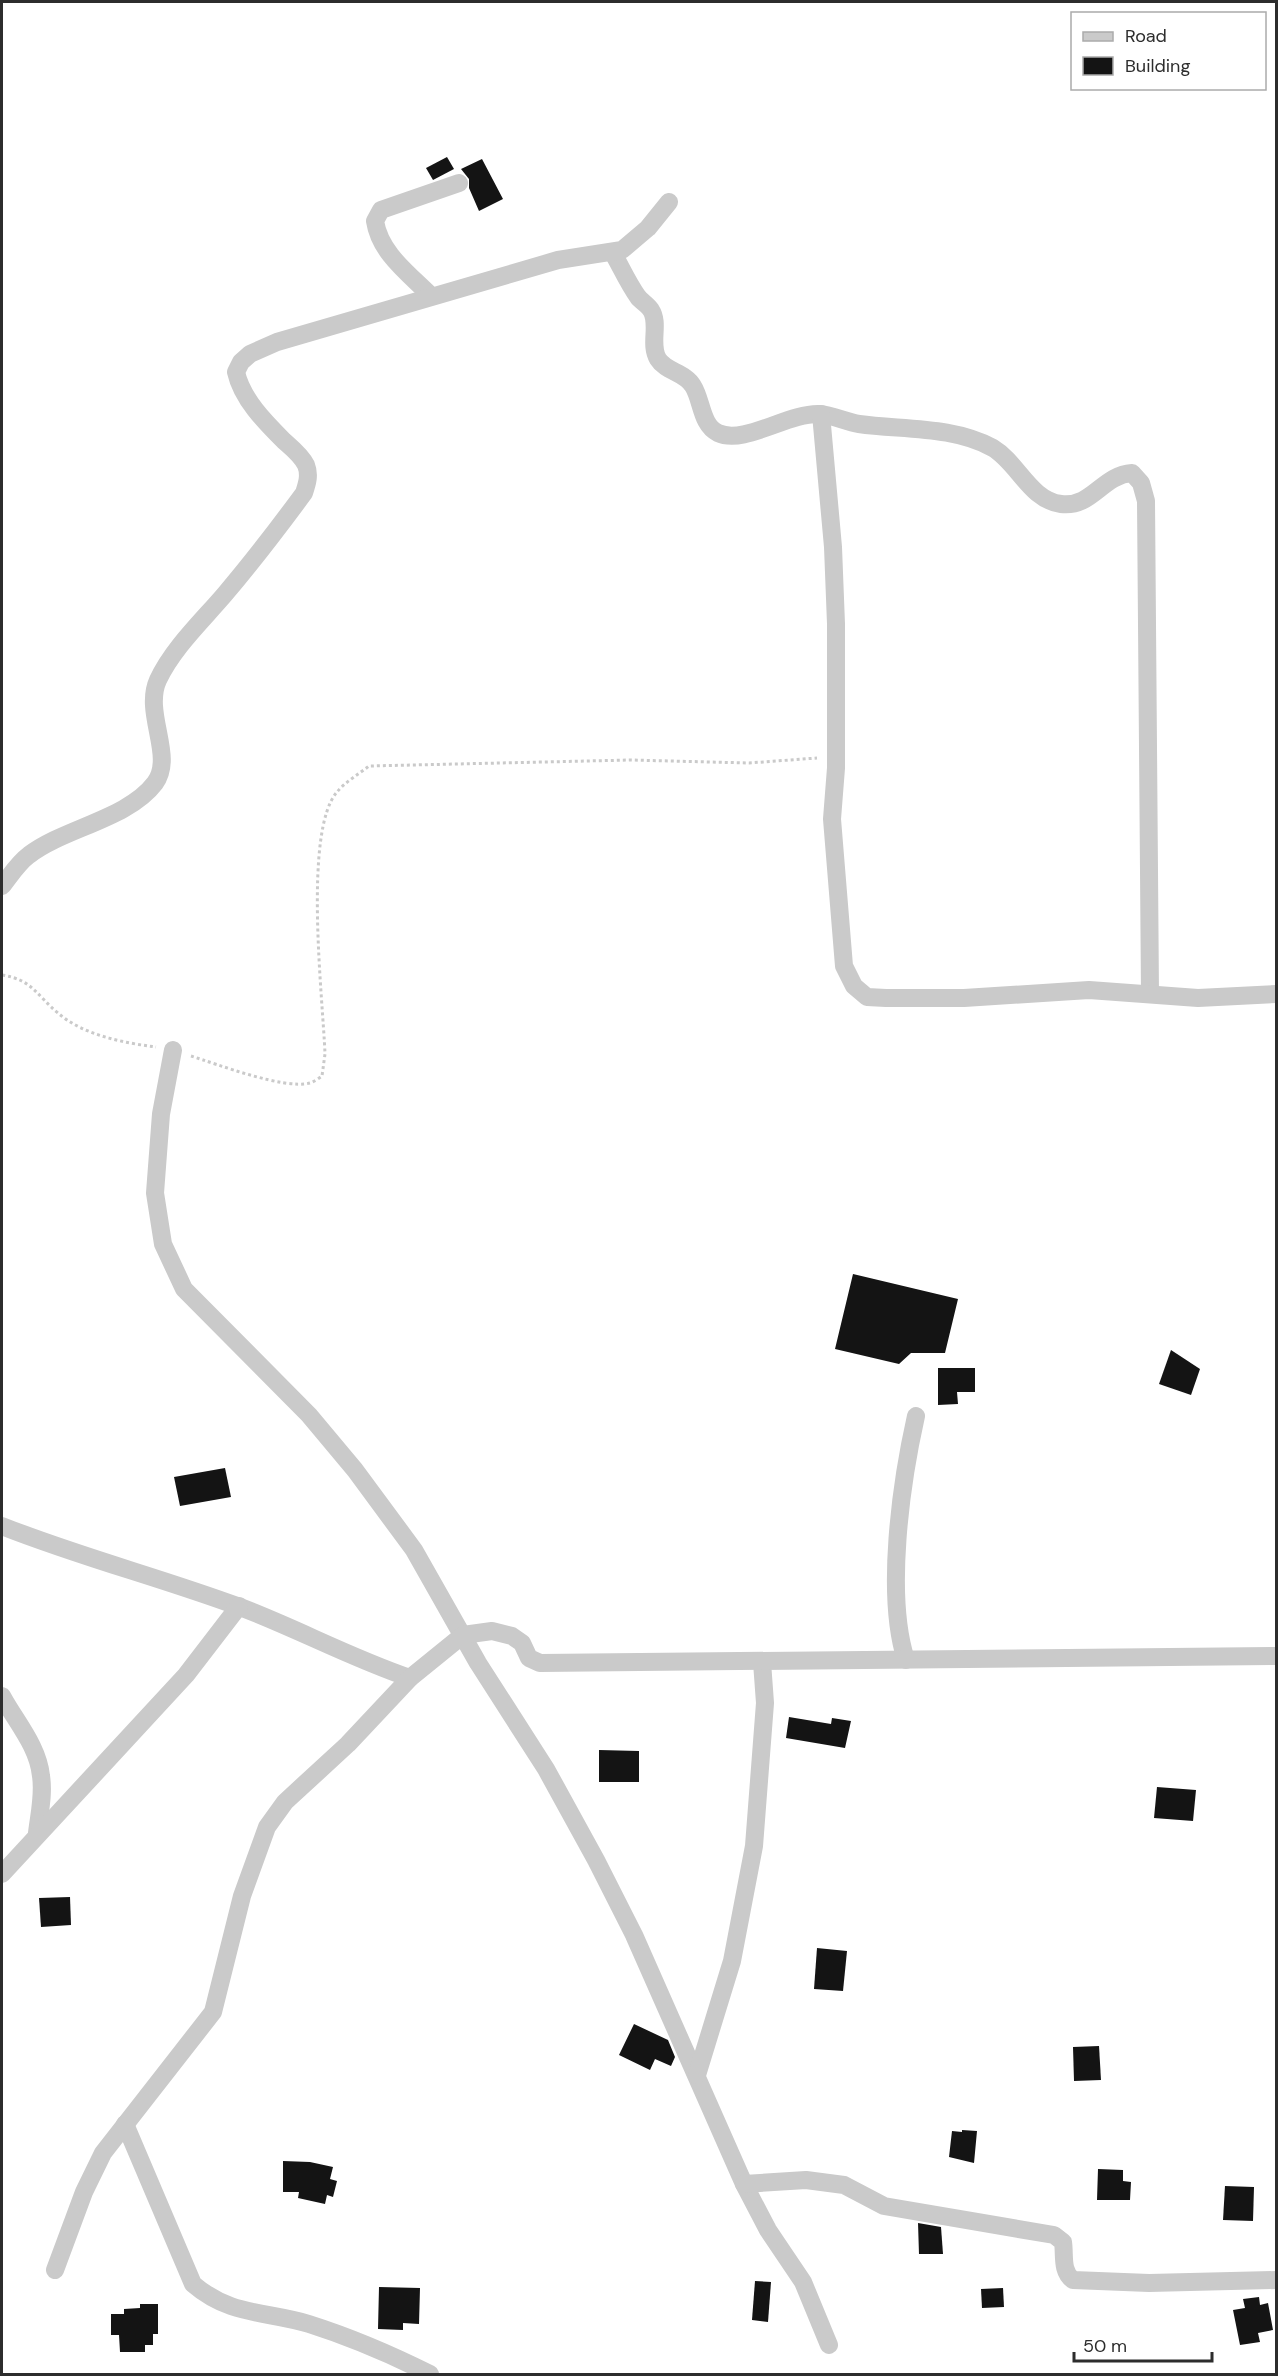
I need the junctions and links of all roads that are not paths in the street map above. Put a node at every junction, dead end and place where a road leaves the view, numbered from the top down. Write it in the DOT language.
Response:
graph roads {
  1 [pos="459,183"];
  2 [pos="669,202"];
  3 [pos="613,253"];
  4 [pos="430,296"];
  5 [pos="821,414"];
  6 [pos="2,886"];
  7 [pos="1150,994"];
  8 [pos="1276,994"];
  9 [pos="173,1050"];
  10 [pos="916,1416"];
  11 [pos="2,1526"];
  12 [pos="239,1606"];
  13 [pos="463,1635"];
  14 [pos="1276,1656"];
  15 [pos="906,1660"];
  16 [pos="762,1662"];
  17 [pos="410,1678"];
  18 [pos="2,1696"];
  19 [pos="37,1833"];
  20 [pos="2,1874"];
  21 [pos="697,2075"];
  22 [pos="125,2124"];
  23 [pos="744,2184"];
  24 [pos="55,2270"];
  25 [pos="1276,2280"];
  26 [pos="829,2345"];
  27 [pos="430,2374"];
  1 -- 4 [label="street"];
  2 -- 3 [label="street"];
  3 -- 4 [label="street"];
  3 -- 5 [label="street"];
  4 -- 6 [label="street"];
  5 -- 7 [label="street"];
  5 -- 7 [label="street"];
  7 -- 8 [label="street"];
  9 -- 13 [label="street"];
  10 -- 15 [label="street"];
  11 -- 12 [label="street"];
  12 -- 17 [label="street"];
  12 -- 19 [label="street"];
  13 -- 16 [label="street"];
  13 -- 17 [label="street"];
  13 -- 21 [label="street"];
  14 -- 15 [label="street"];
  15 -- 16 [label="street"];
  16 -- 21 [label="street"];
  17 -- 22 [label="street"];
  18 -- 19 [label="street"];
  19 -- 20 [label="street"];
  21 -- 23 [label="street"];
  22 -- 24 [label="street"];
  22 -- 27 [label="street"];
  23 -- 25 [label="street"];
  23 -- 26 [label="street"];
}
